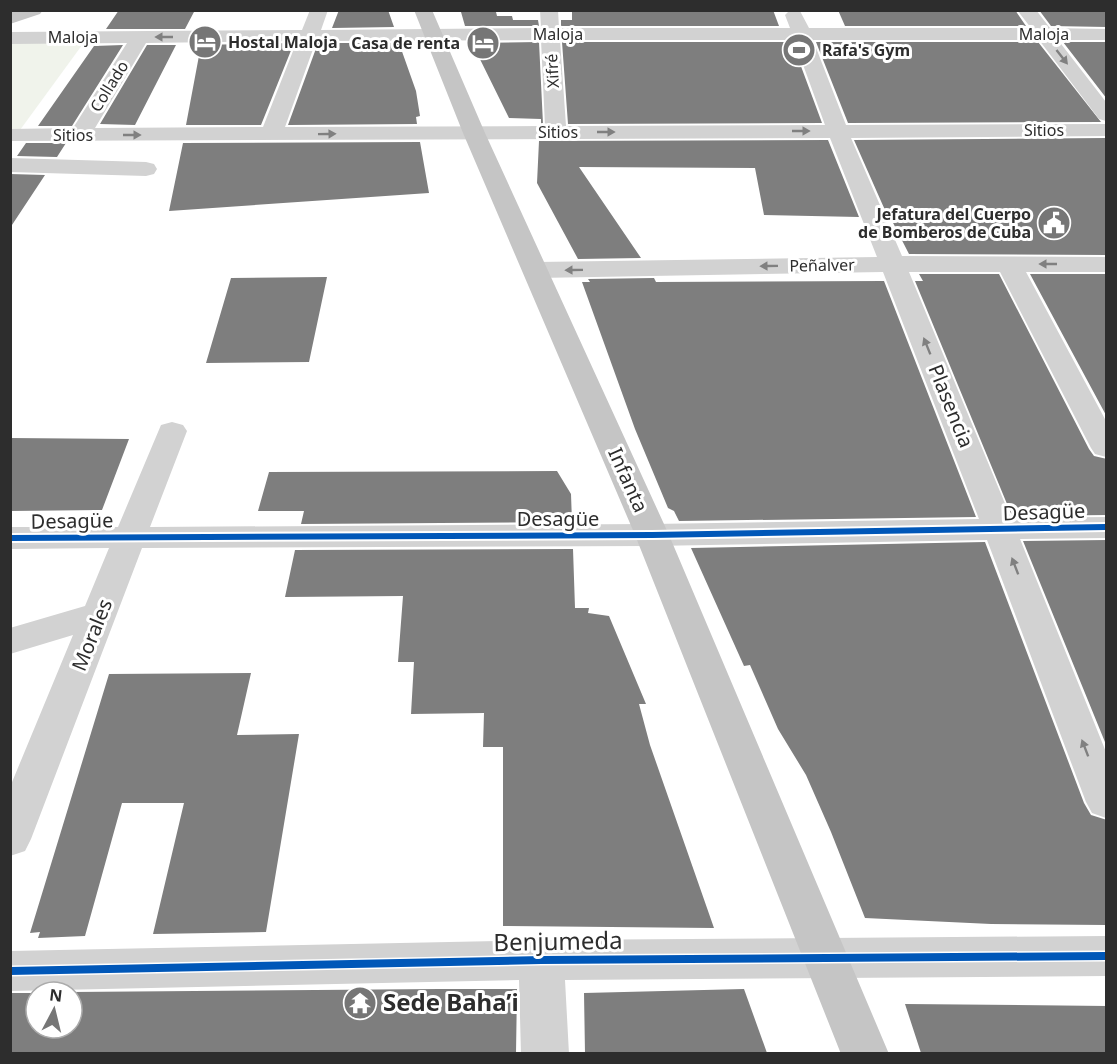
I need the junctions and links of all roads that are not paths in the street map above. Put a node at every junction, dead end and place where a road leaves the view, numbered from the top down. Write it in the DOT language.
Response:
graph roads {
  1 [pos="34,10"];
  2 [pos="319,10"];
  3 [pos="423,10"];
  4 [pos="549,10"];
  5 [pos="1026,10"];
  6 [pos="10,19"];
  7 [pos="797,22"];
  8 [pos="550,34"];
  9 [pos="1044,34"];
  10 [pos="1107,34"];
  11 [pos="433,35"];
  12 [pos="140,37"];
  13 [pos="308,37"];
  14 [pos="10,38"];
  15 [pos="1107,115"];
  16 [pos="1107,130"];
  17 [pos="838,131"];
  18 [pos="556,132"];
  19 [pos="474,133"];
  20 [pos="271,135"];
  21 [pos="11,136"];
  22 [pos="79,136"];
  23 [pos="10,165"];
  24 [pos="146,169"];
  25 [pos="894,264"];
  26 [pos="1009,264"];
  27 [pos="1107,264"];
  28 [pos="537,270"];
  29 [pos="172,431"];
  30 [pos="1107,448"];
  31 [pos="1107,527"];
  32 [pos="1001,530"];
  33 [pos="652,535"];
  34 [pos="130,537"];
  35 [pos="10,538"];
  36 [pos="100,614"];
  37 [pos="10,642"];
  38 [pos="1107,802"];
  39 [pos="11,835"];
  40 [pos="1107,956"];
  41 [pos="825,958"];
  42 [pos="541,960"];
  43 [pos="10,971"];
  44 [pos="545,1053"];
  45 [pos="865,1053"];
  1 -- 6 [label="main road"];
  2 -- 13 [label="street"];
  3 -- 11 [label="main road, Infanta"];
  4 -- 8 [label="street, Xifré"];
  5 -- 9 [label="street"];
  7 -- 8 [label="street, Maloja"];
  7 -- 9 [label="street, Maloja"];
  7 -- 17 [label="street, Plasencia"];
  8 -- 11 [label="street, Maloja"];
  8 -- 18 [label="street, Xifré"];
  9 -- 10 [label="street, Maloja"];
  9 -- 15 [label="street, one-way"];
  11 -- 13 [label="street, Maloja"];
  11 -- 19 [label="main road, Infanta"];
  13 -- 12 [label="street, Maloja, one-way"];
  12 -- 14 [label="street, Maloja"];
  12 -- 22 [label="street, Collado"];
  13 -- 20 [label="street"];
  16 -- 17 [label="street, Sitios"];
  18 -- 17 [label="street, Sitios, one-way"];
  17 -- 25 [label="street, Plasencia"];
  18 -- 19 [label="street, Sitios"];
  20 -- 19 [label="street, Sitios, one-way"];
  19 -- 28 [label="main road, Infanta"];
  22 -- 20 [label="street, Sitios, one-way"];
  21 -- 22 [label="street, Sitios"];
  23 -- 24 [label="street"];
  25 -- 26 [label="street, Peñalver"];
  25 -- 28 [label="street, Peñalver, one-way"];
  32 -- 25 [label="street, Plasencia, one-way"];
  27 -- 26 [label="street, Peñalver, one-way"];
  26 -- 30 [label="street"];
  28 -- 33 [label="main road, Infanta"];
  29 -- 34 [label="street, Morales"];
  31 -- 32 [label="street, Desagüe"];
  32 -- 33 [label="street, Desagüe"];
  38 -- 32 [label="street, Plasencia, one-way"];
  33 -- 34 [label="street, Desagüe"];
  33 -- 41 [label="main road, Infanta"];
  34 -- 35 [label="street, Desagüe"];
  34 -- 36 [label="street, Morales"];
  36 -- 37 [label="street"];
  36 -- 39 [label="street, Morales"];
  40 -- 41 [label="street, Benjumeda"];
  41 -- 42 [label="street, Benjumeda"];
  41 -- 45 [label="main road, Infanta"];
  42 -- 43 [label="street, Benjumeda"];
  42 -- 44 [label="street"];
}
